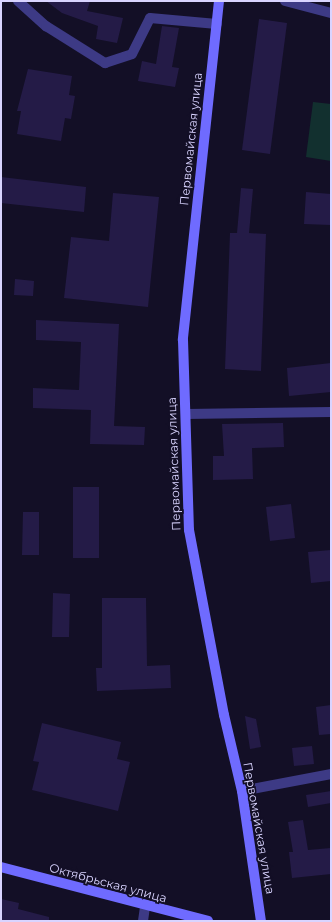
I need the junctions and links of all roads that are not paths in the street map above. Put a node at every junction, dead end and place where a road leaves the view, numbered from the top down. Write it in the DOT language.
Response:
graph roads {
  1 [pos="18,1"];
  2 [pos="219,1"];
  3 [pos="285,1"];
  4 [pos="331,13"];
  5 [pos="217,24"];
  6 [pos="331,412"];
  7 [pos="186,414"];
  8 [pos="331,774"];
  9 [pos="242,791"];
  10 [pos="1,867"];
  11 [pos="145,907"];
  12 [pos="143,921"];
  13 [pos="208,921"];
  14 [pos="261,921"];
  1 -- 5 [label="street"];
  2 -- 5 [label="street, Первомайская улица"];
  3 -- 4 [label="street"];
  5 -- 7 [label="street, Первомайская улица"];
  6 -- 7 [label="street"];
  7 -- 9 [label="street, Первомайская улица"];
  8 -- 9 [label="street"];
  9 -- 14 [label="street, Первомайская улица"];
  10 -- 11 [label="street, Октябрьская улица"];
  11 -- 12 [label="street"];
  11 -- 13 [label="street, Октябрьская улица"];
}
